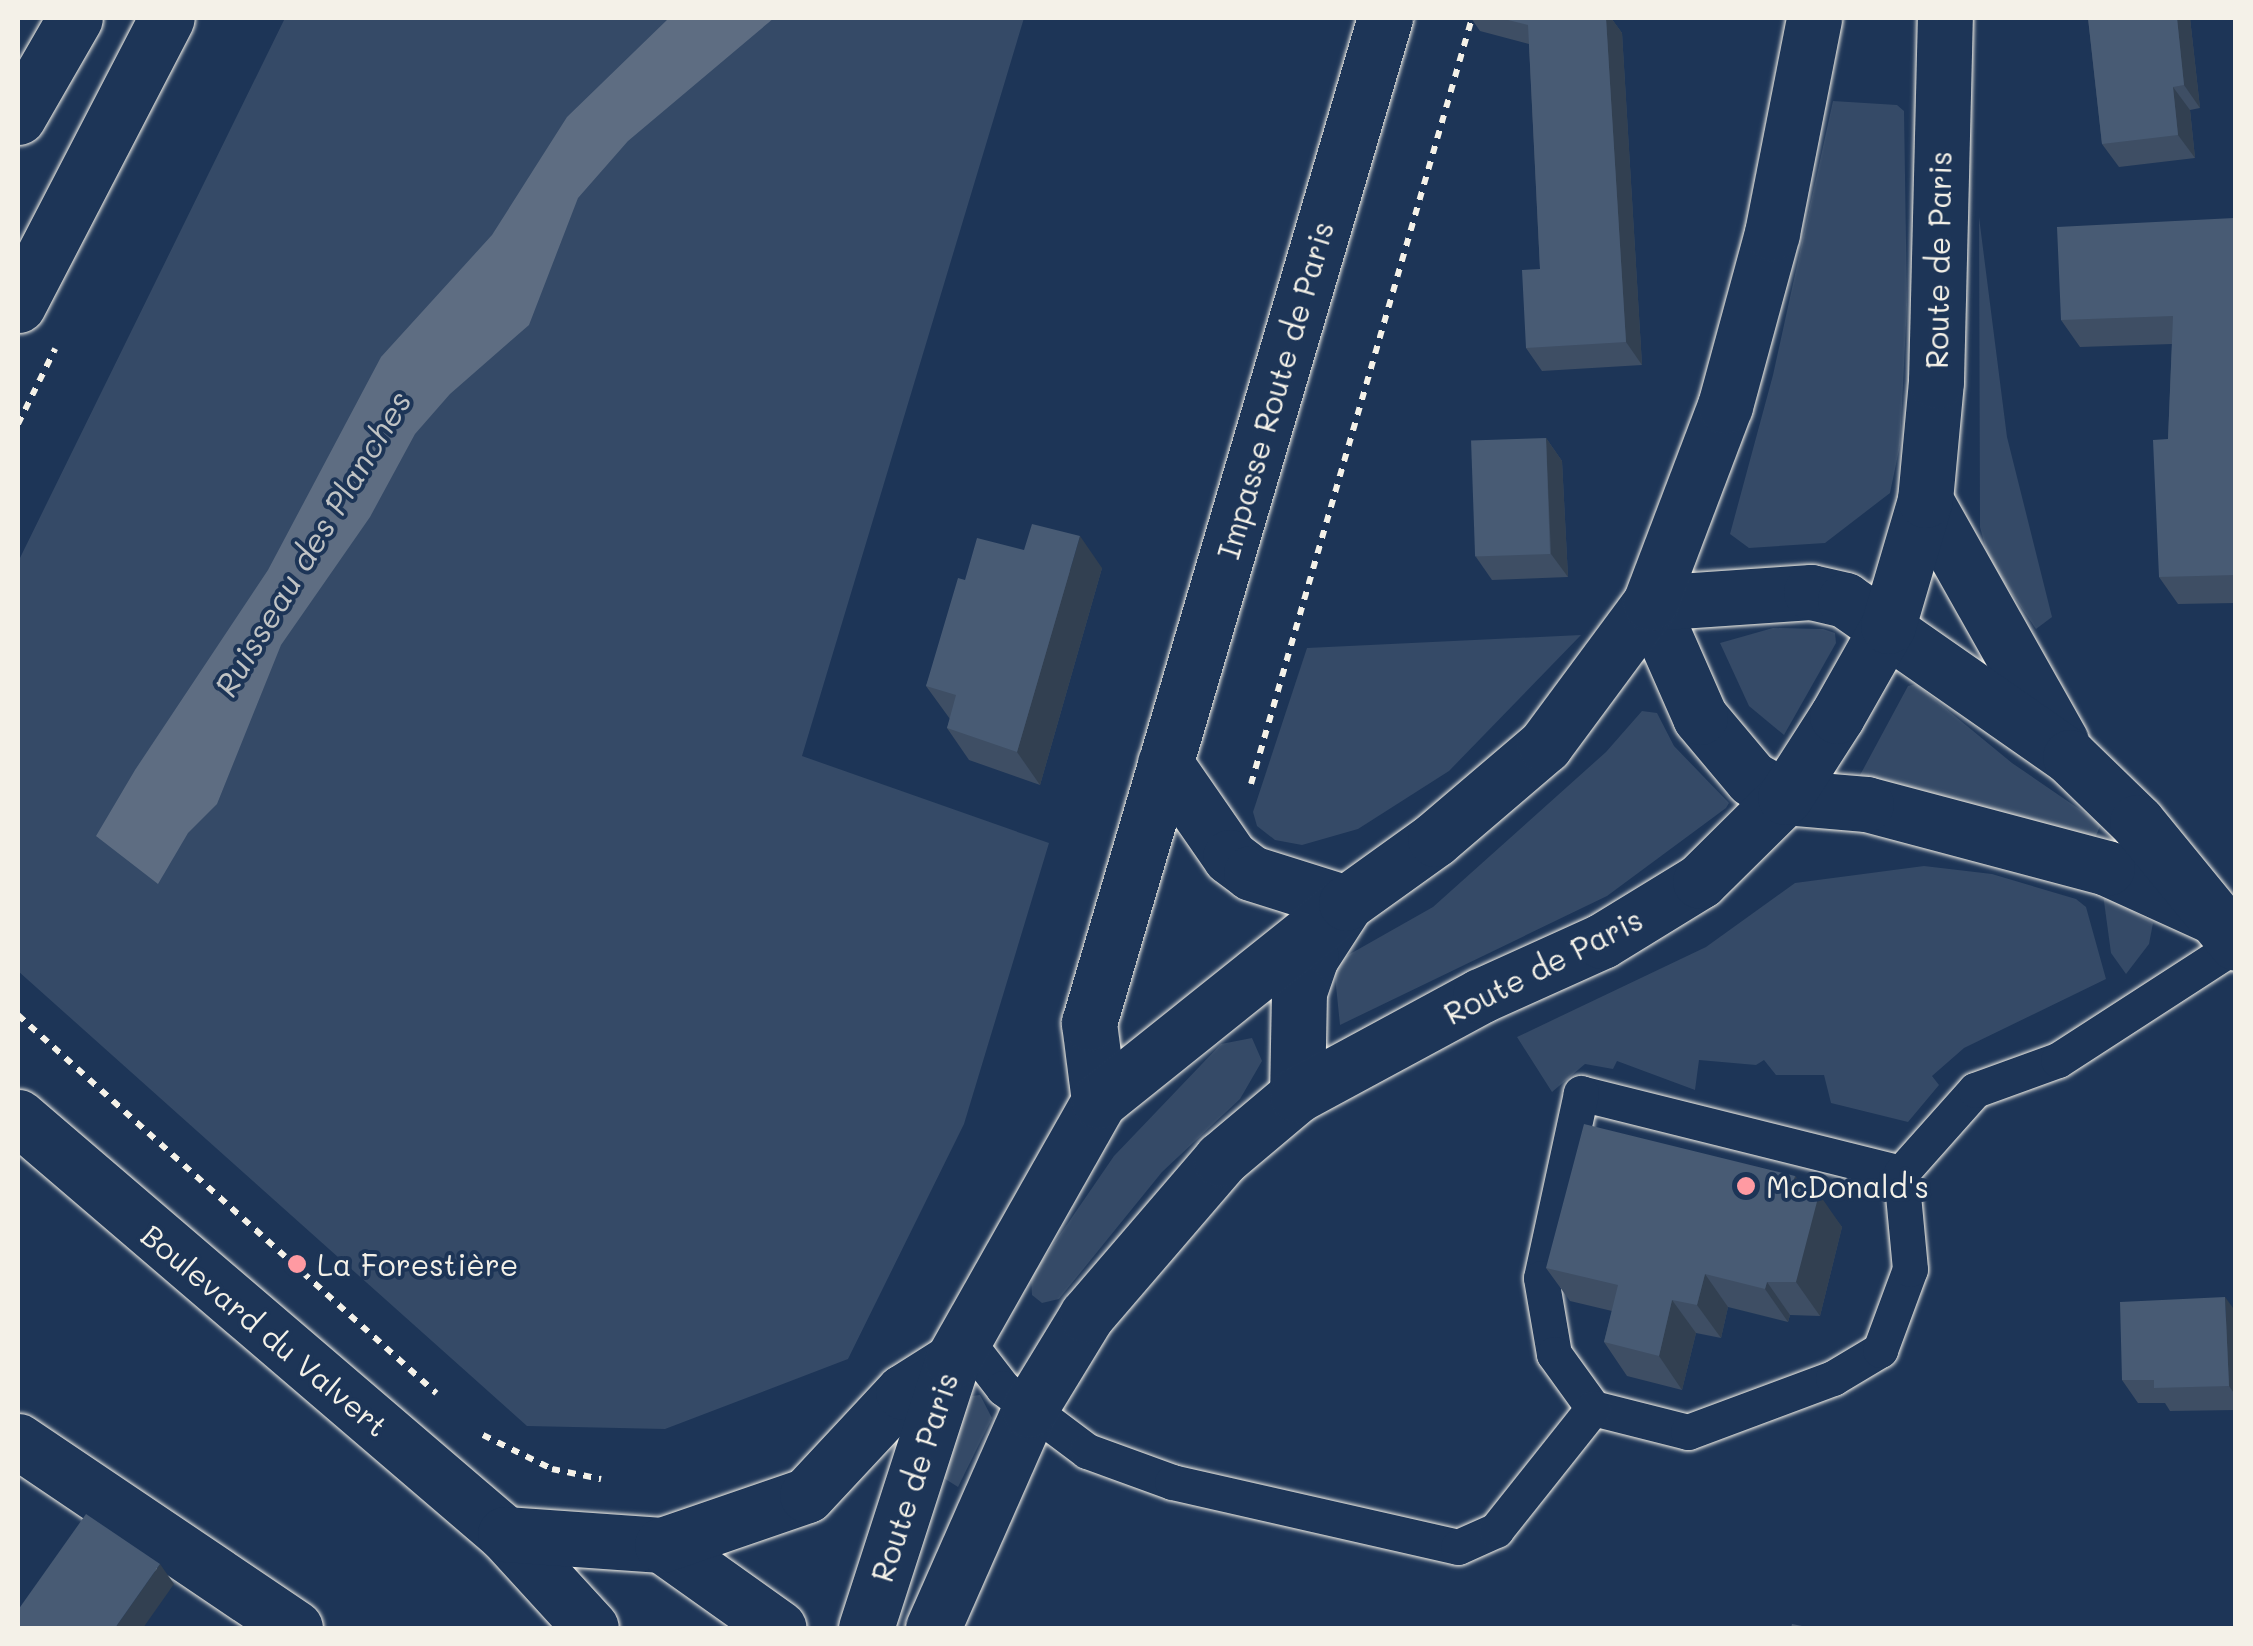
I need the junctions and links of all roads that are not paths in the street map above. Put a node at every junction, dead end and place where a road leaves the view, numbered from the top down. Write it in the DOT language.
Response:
graph roads {
  1 [pos="47,18"];
  2 [pos="75,18"];
  3 [pos="167,18"];
  4 [pos="1385,18"];
  5 [pos="1814,18"];
  6 [pos="1945,18"];
  7 [pos="28,100"];
  8 [pos="18,305"];
  9 [pos="1925,500"];
  10 [pos="1650,603"];
  11 [pos="1888,626"];
  12 [pos="2070,757"];
  13 [pos="1166,763"];
  14 [pos="1784,797"];
  15 [pos="1346,903"];
  16 [pos="2229,923"];
  17 [pos="1297,1095"];
  18 [pos="1099,1101"];
  19 [pos="21,1116"];
  20 [pos="1901,1173"];
  21 [pos="957,1348"];
  22 [pos="1593,1408"];
  23 [pos="1029,1410"];
  24 [pos="18,1441"];
  25 [pos="505,1534"];
  26 [pos="662,1545"];
  27 [pos="931,1626"];
  28 [pos="294,1628"];
  29 [pos="591,1628"];
  30 [pos="779,1628"];
  31 [pos="866,1628"];
  1 -- 7 [label="main road"];
  2 -- 7 [label="main road"];
  3 -- 8 [label="main road"];
  4 -- 13 [label="main road, Impasse Route de Paris"];
  5 -- 10 [label="main road, Route de Paris"];
  6 -- 9 [label="main road, Route de Paris"];
  9 -- 11 [label="main road, Route de Paris"];
  9 -- 12 [label="main road"];
  10 -- 11 [label="main road"];
  10 -- 14 [label="main road"];
  10 -- 15 [label="main road, Route de Paris"];
  11 -- 12 [label="main road"];
  11 -- 14 [label="main road, Route de Paris"];
  12 -- 16 [label="main road"];
  13 -- 15 [label="main road"];
  13 -- 18 [label="main road, Impasse Route de Paris"];
  14 -- 16 [label="main road"];
  14 -- 17 [label="main road, Route de Paris"];
  15 -- 17 [label="main road"];
  15 -- 18 [label="main road, Route de Paris"];
  16 -- 20 [label="lane"];
  17 -- 23 [label="main road, Route de Paris"];
  18 -- 21 [label="main road, Route de Paris"];
  19 -- 25 [label="main road, Boulevard du Valvert"];
  20 -- 22 [label="lane"];
  20 -- 22 [label="lane"];
  21 -- 23 [label="lane"];
  21 -- 26 [label="main road"];
  21 -- 31 [label="main road, Route de Paris"];
  22 -- 23 [label="lane"];
  23 -- 27 [label="main road, Route de Paris"];
  24 -- 28 [label="main road"];
  25 -- 26 [label="main road"];
  25 -- 29 [label="main road, Boulevard du Valvert"];
  26 -- 30 [label="main road"];
}
